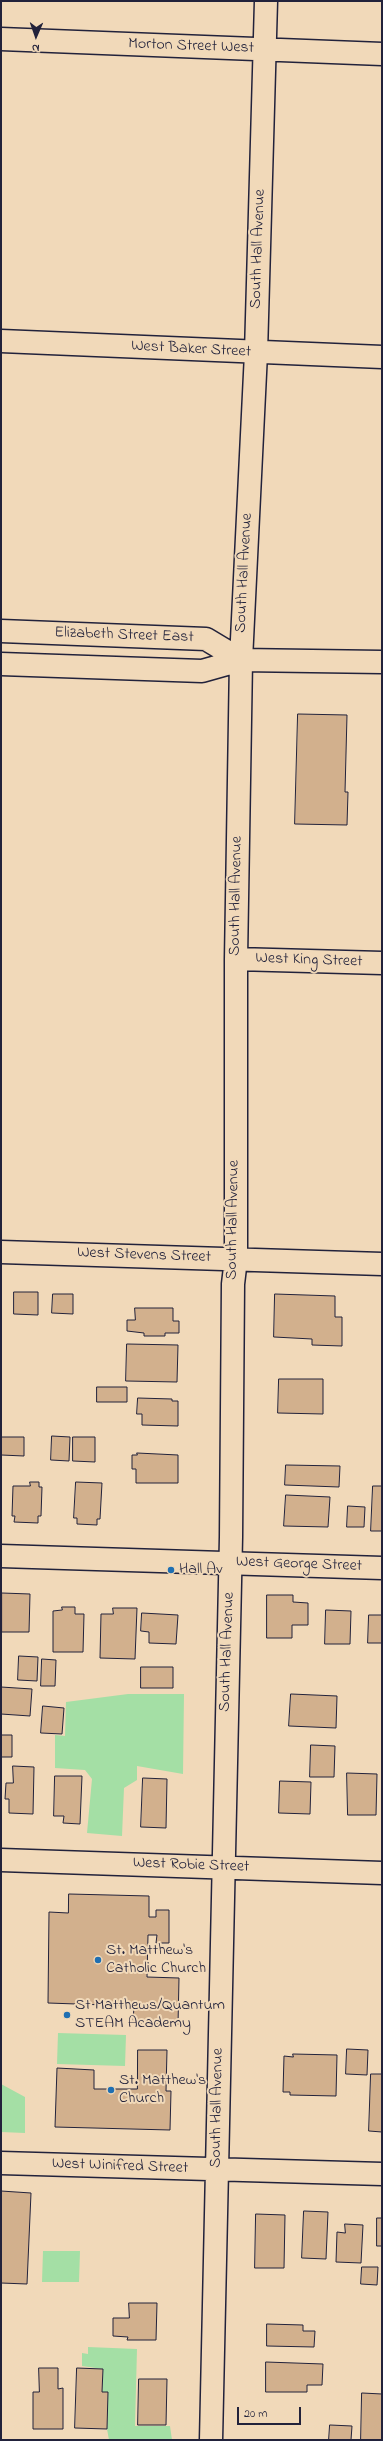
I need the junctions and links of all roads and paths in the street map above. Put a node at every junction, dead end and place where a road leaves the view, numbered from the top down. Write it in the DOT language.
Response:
graph roads {
  1 [pos="266,1"];
  2 [pos="1,39"];
  3 [pos="264,50"];
  4 [pos="382,54"];
  5 [pos="1,341"];
  6 [pos="256,353"];
  7 [pos="382,357"];
  8 [pos="1,631"];
  9 [pos="241,660"];
  10 [pos="382,662"];
  11 [pos="1,664"];
  12 [pos="236,959"];
  13 [pos="382,963"];
  14 [pos="1,1252"];
  15 [pos="236,1259"];
  16 [pos="382,1264"];
  17 [pos="1,1556"];
  18 [pos="230,1562"];
  19 [pos="382,1568"];
  20 [pos="1,1860"];
  21 [pos="223,1867"];
  22 [pos="382,1873"];
  23 [pos="1,2163"];
  24 [pos="217,2170"];
  25 [pos="382,2174"];
  26 [pos="211,2440"];
  1 -- 3 [label="street, South Hall Avenue"];
  2 -- 3 [label="street, Morton Street West"];
  3 -- 4 [label="street, Morton Street West"];
  3 -- 6 [label="street, South Hall Avenue"];
  5 -- 6 [label="street, West Baker Street"];
  6 -- 7 [label="street, West Baker Street"];
  6 -- 9 [label="street, South Hall Avenue"];
  8 -- 9 [label="street, Elizabeth Street East"];
  9 -- 10 [label="street, Elizabeth Street East"];
  9 -- 11 [label="street, Elizabeth Street East"];
  9 -- 12 [label="street, South Hall Avenue"];
  12 -- 13 [label="street, West King Street"];
  12 -- 15 [label="street, South Hall Avenue"];
  14 -- 15 [label="street, West Stevens Street"];
  15 -- 16 [label="street, West Stevens Street"];
  15 -- 18 [label="street, South Hall Avenue"];
  17 -- 18 [label="street, West George Street"];
  18 -- 19 [label="street, West George Street"];
  18 -- 21 [label="street, South Hall Avenue"];
  20 -- 21 [label="street, West Robie Street"];
  21 -- 22 [label="street, West Robie Street"];
  21 -- 24 [label="street, South Hall Avenue"];
  23 -- 24 [label="street, West Winifred Street"];
  24 -- 25 [label="street, West Winifred Street"];
  24 -- 26 [label="street, South Hall Avenue"];
}
